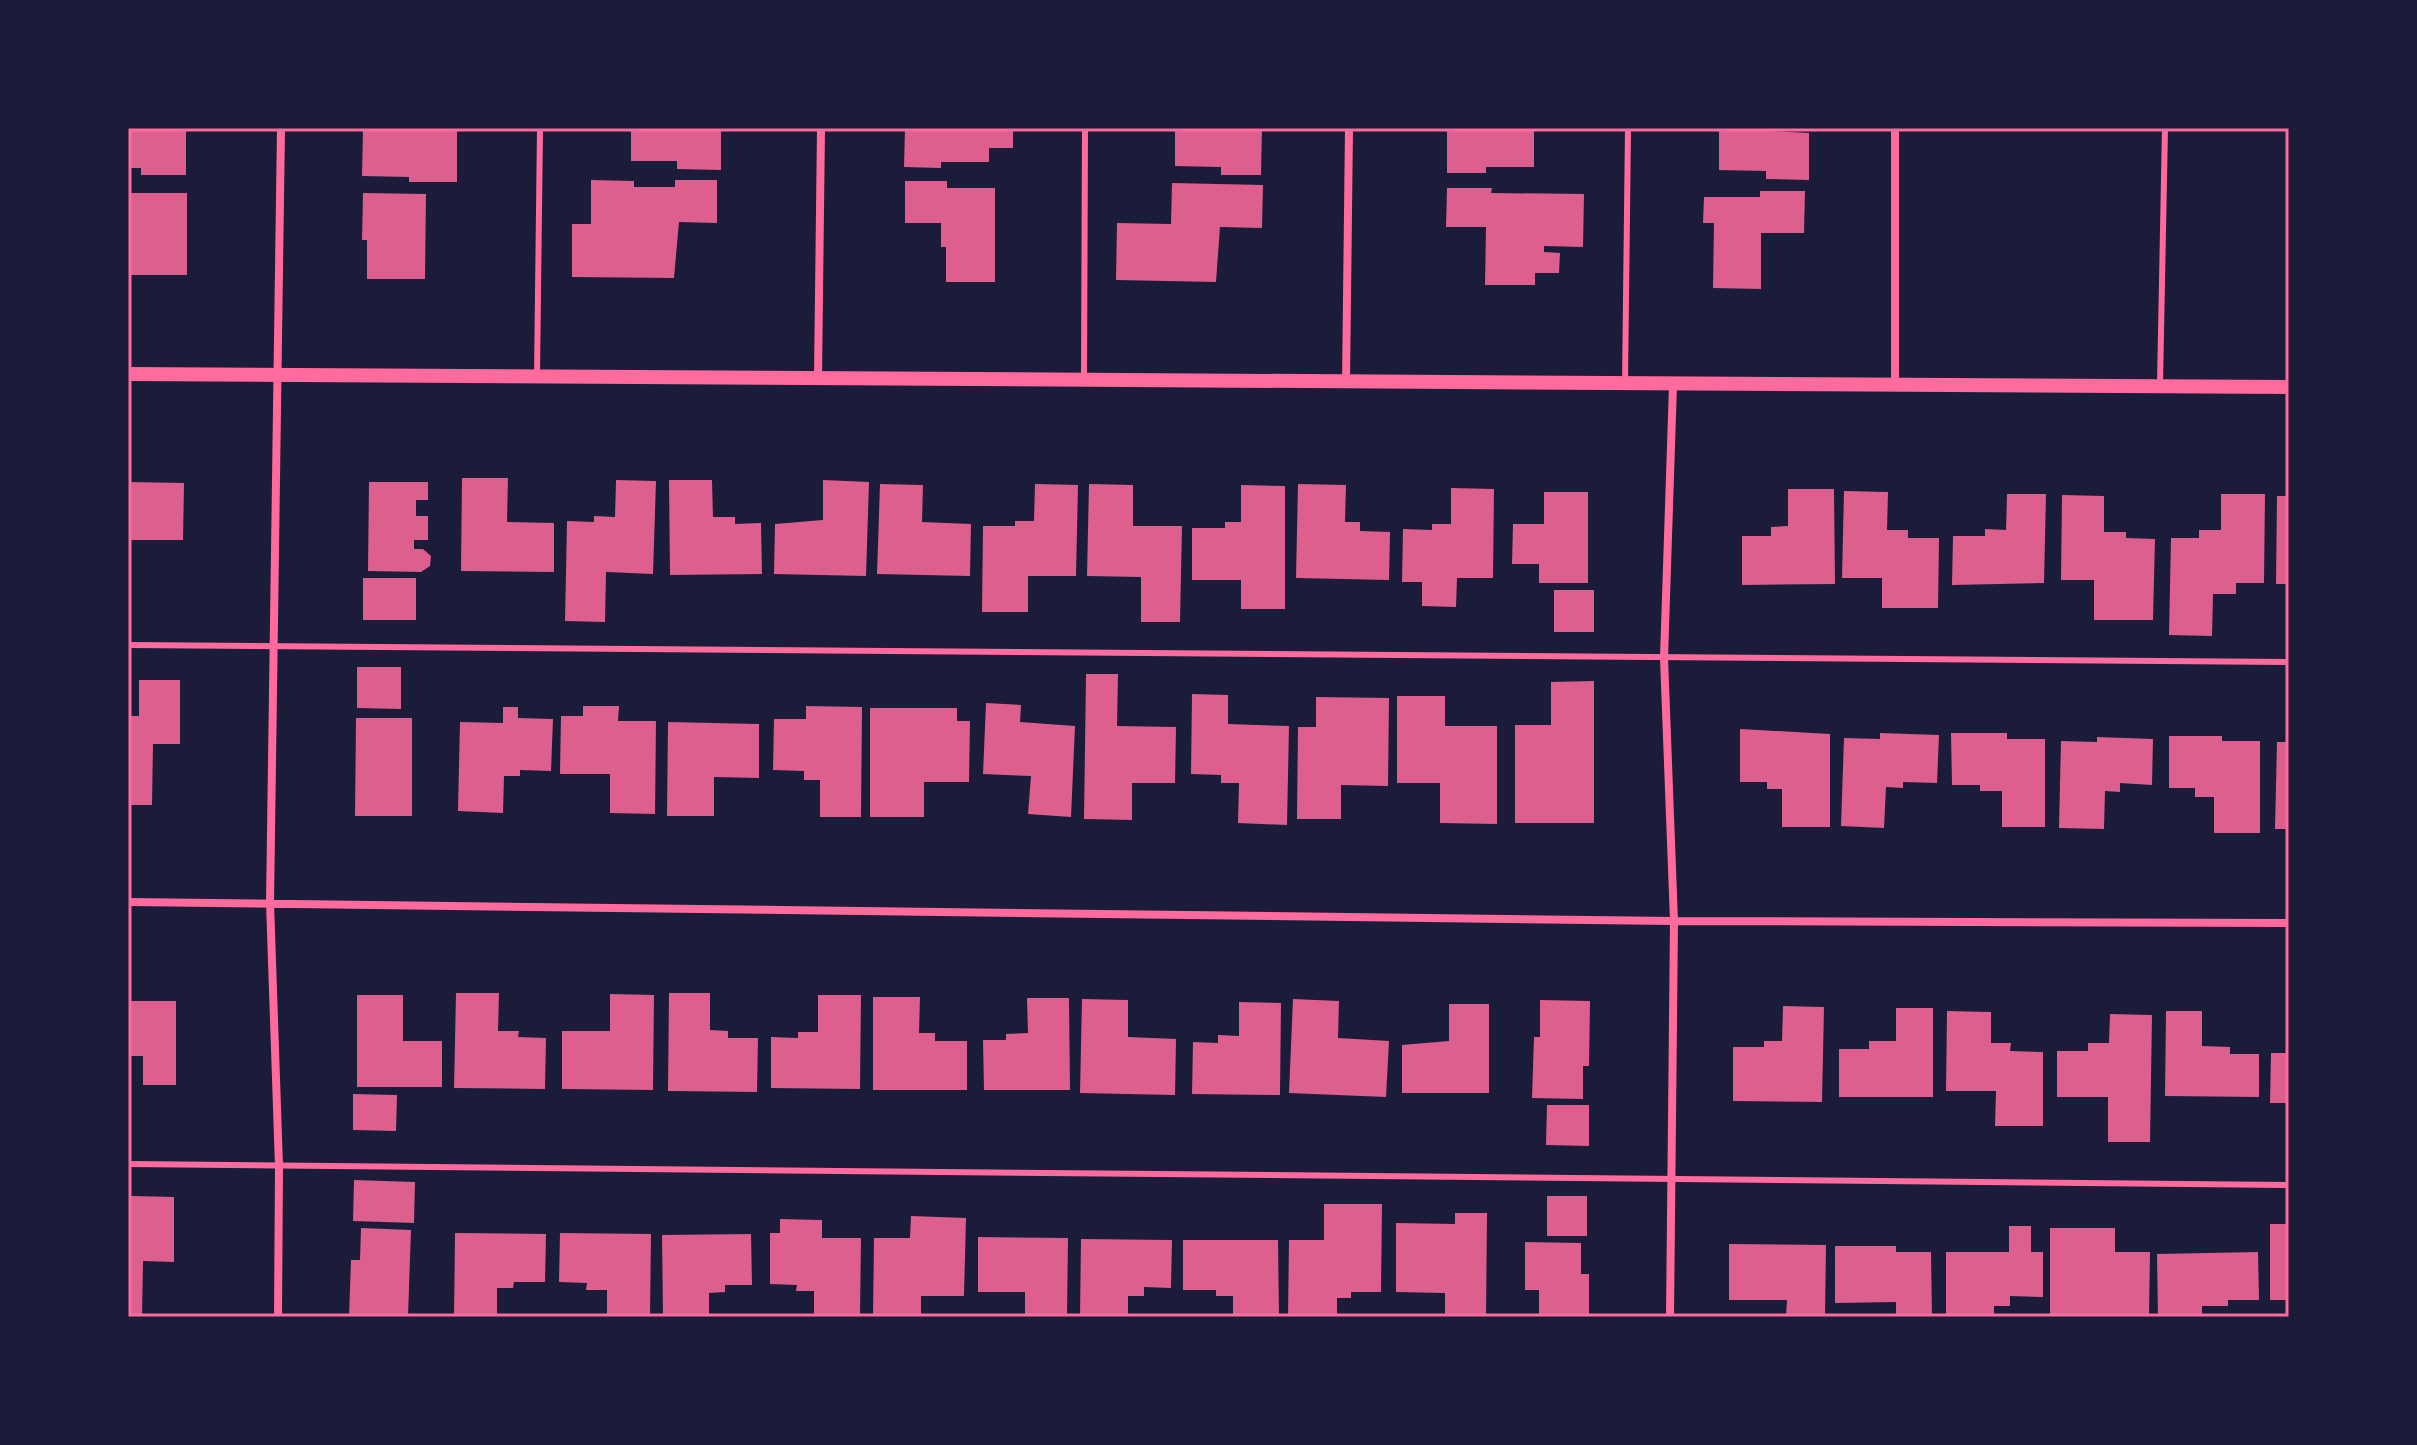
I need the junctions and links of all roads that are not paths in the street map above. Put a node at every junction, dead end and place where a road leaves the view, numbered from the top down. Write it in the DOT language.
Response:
graph roads {
  1 [pos="281,128"];
  2 [pos="540,128"];
  3 [pos="821,128"];
  4 [pos="1085,128"];
  5 [pos="1349,128"];
  6 [pos="1628,128"];
  7 [pos="1895,128"];
  8 [pos="2165,128"];
  9 [pos="128,374"];
  10 [pos="278,374"];
  11 [pos="537,376"];
  12 [pos="818,377"];
  13 [pos="1084,380"];
  14 [pos="1346,383"];
  15 [pos="1625,383"];
  16 [pos="1673,385"];
  17 [pos="1895,385"];
  18 [pos="2160,385"];
  19 [pos="2289,387"];
  20 [pos="128,645"];
  21 [pos="275,647"];
  22 [pos="1664,658"];
  23 [pos="2289,662"];
  24 [pos="128,902"];
  25 [pos="270,903"];
  26 [pos="1674,921"];
  27 [pos="2289,923"];
  28 [pos="128,1164"];
  29 [pos="279,1166"];
  30 [pos="1671,1178"];
  31 [pos="2289,1185"];
  32 [pos="278,1317"];
  33 [pos="1670,1317"];
  1 -- 10 [label="street"];
  2 -- 11 [label="lane"];
  3 -- 12 [label="street"];
  4 -- 13 [label="lane"];
  5 -- 14 [label="street"];
  6 -- 15 [label="lane"];
  7 -- 17 [label="street"];
  8 -- 18 [label="lane"];
  9 -- 10 [label="street"];
  10 -- 11 [label="street"];
  10 -- 21 [label="street"];
  11 -- 12 [label="street"];
  12 -- 13 [label="street"];
  13 -- 14 [label="street"];
  14 -- 15 [label="street"];
  15 -- 16 [label="street"];
  16 -- 17 [label="street"];
  16 -- 22 [label="street"];
  17 -- 18 [label="street"];
  18 -- 19 [label="street"];
  20 -- 21 [label="lane"];
  21 -- 22 [label="lane"];
  21 -- 25 [label="street"];
  22 -- 23 [label="lane"];
  22 -- 26 [label="street"];
  24 -- 25 [label="street"];
  25 -- 26 [label="street"];
  25 -- 29 [label="street"];
  26 -- 27 [label="street"];
  26 -- 30 [label="street"];
  28 -- 29 [label="lane"];
  29 -- 30 [label="lane"];
  29 -- 32 [label="street"];
  30 -- 31 [label="lane"];
  30 -- 33 [label="street"];
}
